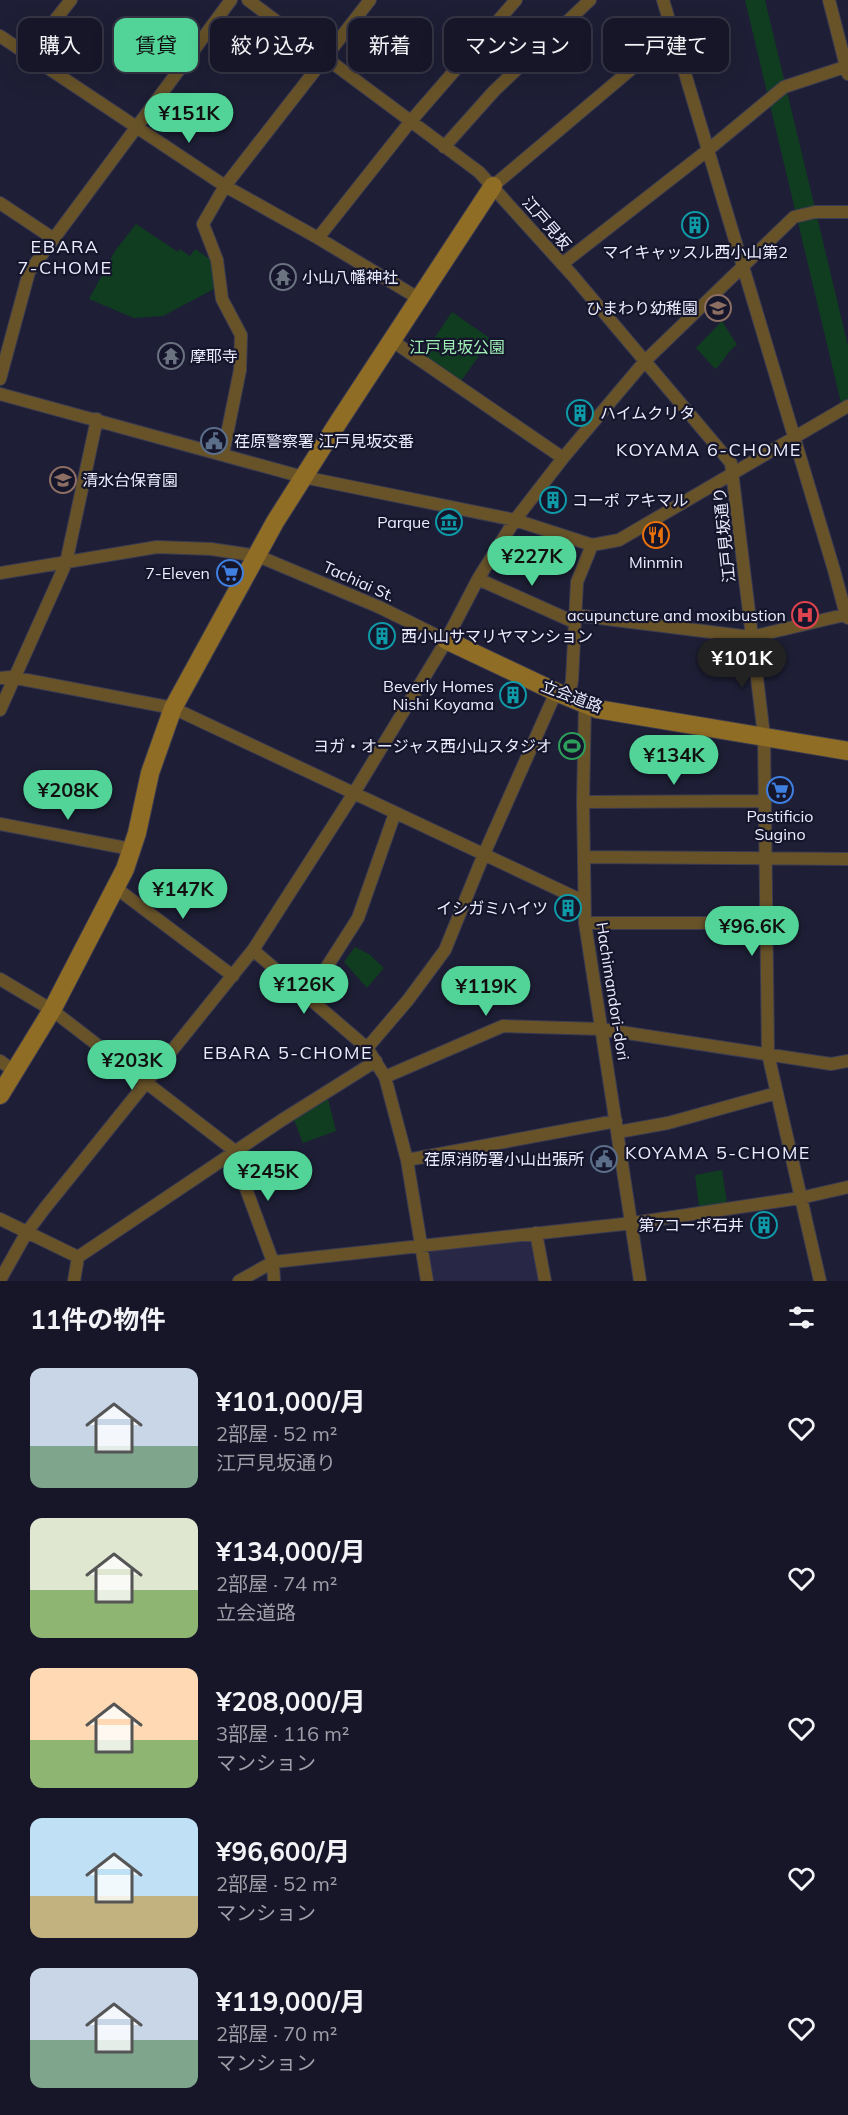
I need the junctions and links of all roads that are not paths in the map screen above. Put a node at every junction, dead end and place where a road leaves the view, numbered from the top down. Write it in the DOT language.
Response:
graph roads {
  1 [pos="71,0"];
  2 [pos="231,0"];
  3 [pos="248,0"];
  4 [pos="370,0"];
  5 [pos="516,0"];
  6 [pos="590,0"];
  7 [pos="663,0"];
  8 [pos="829,0"];
  9 [pos="57,18"];
  10 [pos="272,18"];
  11 [pos="669,18"];
  12 [pos="0,36"];
  13 [pos="336,43"];
  14 [pos="18,48"];
  15 [pos="336,67"];
  16 [pos="847,69"];
  17 [pos="54,72"];
  18 [pos="313,72"];
  19 [pos="628,72"];
  20 [pos="685,72"];
  21 [pos="410,122"];
  22 [pos="136,128"];
  23 [pos="444,147"];
  24 [pos="708,150"];
  25 [pos="225,186"];
  26 [pos="493,186"];
  27 [pos="0,203"];
  28 [pos="848,212"];
  29 [pos="318,238"];
  30 [pos="54,239"];
  31 [pos="562,264"];
  32 [pos="743,267"];
  33 [pos="418,298"];
  34 [pos="391,340"];
  35 [pos="645,361"];
  36 [pos="0,379"];
  37 [pos="0,394"];
  38 [pos="848,406"];
  39 [pos="98,419"];
  40 [pos="794,438"];
  41 [pos="223,454"];
  42 [pos="563,458"];
  43 [pos="734,472"];
  44 [pos="303,477"];
  45 [pos="515,520"];
  46 [pos="592,545"];
  47 [pos="258,556"];
  48 [pos="66,563"];
  49 [pos="0,573"];
  50 [pos="478,579"];
  51 [pos="847,616"];
  52 [pos="574,619"];
  53 [pos="751,637"];
  54 [pos="446,640"];
  55 [pos="0,678"];
  56 [pos="16,678"];
  57 [pos="570,698"];
  58 [pos="173,708"];
  59 [pos="0,710"];
  60 [pos="764,736"];
  61 [pos="848,751"];
  62 [pos="354,793"];
  63 [pos="765,801"];
  64 [pos="583,802"];
  65 [pos="395,813"];
  66 [pos="0,824"];
  67 [pos="131,849"];
  68 [pos="484,854"];
  69 [pos="584,857"];
  70 [pos="765,859"];
  71 [pos="848,859"];
  72 [pos="116,888"];
  73 [pos="583,901"];
  74 [pos="585,923"];
  75 [pos="766,923"];
  76 [pos="253,950"];
  77 [pos="233,976"];
  78 [pos="0,979"];
  79 [pos="307,998"];
  80 [pos="52,1010"];
  81 [pos="601,1029"];
  82 [pos="367,1048"];
  83 [pos="768,1054"];
  84 [pos="375,1061"];
  85 [pos="848,1061"];
  86 [pos="7,1066"];
  87 [pos="385,1077"];
  88 [pos="147,1083"];
  89 [pos="777,1093"];
  90 [pos="0,1095"];
  91 [pos="617,1126"];
  92 [pos="234,1153"];
  93 [pos="407,1160"];
  94 [pos="848,1187"];
  95 [pos="800,1198"];
  96 [pos="0,1219"];
  97 [pos="633,1223"];
  98 [pos="27,1232"];
  99 [pos="536,1233"];
  100 [pos="421,1246"];
  101 [pos="78,1257"];
  102 [pos="273,1262"];
  103 [pos="0,1280"];
  104 [pos="74,1281"];
  105 [pos="239,1281"];
  106 [pos="274,1281"];
  107 [pos="427,1281"];
  108 [pos="545,1281"];
  109 [pos="640,1281"];
  110 [pos="820,1281"];
  1 -- 9 [label="street"];
  2 -- 22 [label="street"];
  3 -- 10 [label="street, 江戸見坂"];
  4 -- 13 [label="street"];
  5 -- 21 [label="street"];
  6 -- 23 [label="street"];
  7 -- 11 [label="street"];
  8 -- 16 [label="street"];
  12 -- 14 [label="street"];
  15 -- 21 [label="street, 江戸見坂"];
  16 -- 24 [label="street"];
  17 -- 22 [label="street"];
  18 -- 25 [label="street"];
  19 -- 26 [label="street"];
  20 -- 24 [label="street"];
  21 -- 23 [label="street, 江戸見坂"];
  21 -- 29 [label="street"];
  22 -- 25 [label="street"];
  22 -- 30 [label="street"];
  23 -- 26 [label="street, 江戸見坂"];
  24 -- 31 [label="street"];
  24 -- 32 [label="street"];
  25 -- 29 [label="street"];
  25 -- 41 [label="street"];
  26 -- 31 [label="street, 江戸見坂"];
  26 -- 33 [label="street"];
  27 -- 30 [label="street"];
  28 -- 32 [label="street"];
  29 -- 33 [label="street"];
  30 -- 36 [label="street"];
  31 -- 35 [label="street, 江戸見坂"];
  32 -- 35 [label="street"];
  32 -- 40 [label="street"];
  33 -- 34 [label="street"];
  34 -- 42 [label="street"];
  34 -- 44 [label="street"];
  35 -- 42 [label="street"];
  35 -- 43 [label="street, 江戸見坂通り"];
  37 -- 39 [label="street"];
  38 -- 40 [label="street"];
  39 -- 41 [label="street"];
  39 -- 48 [label="street"];
  40 -- 43 [label="street"];
  40 -- 51 [label="street"];
  41 -- 44 [label="street"];
  42 -- 45 [label="street"];
  43 -- 46 [label="street"];
  43 -- 53 [label="street, 江戸見坂通り"];
  44 -- 45 [label="street"];
  44 -- 47 [label="street"];
  45 -- 46 [label="street"];
  45 -- 50 [label="street"];
  46 -- 52 [label="street"];
  47 -- 48 [label="street, Tachiai St."];
  47 -- 54 [label="street, Tachiai St."];
  47 -- 58 [label="street"];
  48 -- 49 [label="street, Tachiai St."];
  48 -- 56 [label="street"];
  50 -- 52 [label="street"];
  50 -- 54 [label="street"];
  51 -- 53 [label="street"];
  52 -- 53 [label="street"];
  52 -- 57 [label="street"];
  53 -- 60 [label="street, 江戸見坂通り"];
  54 -- 57 [label="street, 立会道路"];
  54 -- 62 [label="street"];
  55 -- 56 [label="street"];
  56 -- 58 [label="street"];
  56 -- 59 [label="street"];
  57 -- 60 [label="street, 立会道路"];
  57 -- 64 [label="street, Hachimandori-dori"];
  57 -- 68 [label="street"];
  58 -- 62 [label="street"];
  58 -- 67 [label="street"];
  60 -- 61 [label="street, 立会道路"];
  60 -- 63 [label="street, 江戸見坂通り"];
  62 -- 65 [label="street"];
  62 -- 76 [label="street"];
  63 -- 64 [label="street"];
  63 -- 70 [label="street, 江戸見坂通り"];
  64 -- 69 [label="street, Hachimandori-dori"];
  65 -- 68 [label="street"];
  65 -- 79 [label="street"];
  66 -- 67 [label="street"];
  67 -- 72 [label="street"];
  68 -- 73 [label="street"];
  68 -- 82 [label="street"];
  69 -- 70 [label="street"];
  69 -- 73 [label="street, Hachimandori-dori"];
  70 -- 71 [label="street"];
  70 -- 75 [label="street, 江戸見坂通り"];
  72 -- 77 [label="street"];
  72 -- 80 [label="street"];
  73 -- 74 [label="street, Hachimandori-dori"];
  74 -- 75 [label="street"];
  74 -- 81 [label="street, Hachimandori-dori"];
  75 -- 83 [label="street, 江戸見坂通り"];
  76 -- 77 [label="street"];
  76 -- 79 [label="street"];
  77 -- 88 [label="street"];
  78 -- 80 [label="street"];
  79 -- 82 [label="street"];
  80 -- 86 [label="street"];
  80 -- 88 [label="street"];
  81 -- 83 [label="street"];
  81 -- 87 [label="street"];
  81 -- 91 [label="street, Hachimandori-dori"];
  82 -- 84 [label="street"];
  83 -- 85 [label="street"];
  83 -- 89 [label="street, 江戸見坂通り"];
  84 -- 87 [label="street"];
  84 -- 92 [label="street"];
  86 -- 90 [label="street"];
  87 -- 93 [label="street"];
  88 -- 92 [label="street"];
  88 -- 98 [label="street"];
  89 -- 91 [label="street"];
  89 -- 95 [label="street, 江戸見坂通り"];
  91 -- 93 [label="street"];
  91 -- 97 [label="street, Hachimandori-dori"];
  92 -- 101 [label="street"];
  92 -- 102 [label="street"];
  93 -- 100 [label="street"];
  94 -- 95 [label="street"];
  95 -- 97 [label="street"];
  95 -- 110 [label="street, 江戸見坂通り"];
  96 -- 98 [label="street"];
  97 -- 99 [label="street"];
  97 -- 109 [label="street, Hachimandori-dori"];
  98 -- 101 [label="street"];
  98 -- 103 [label="street"];
  99 -- 100 [label="street"];
  99 -- 108 [label="street"];
  100 -- 102 [label="street"];
  100 -- 107 [label="street"];
  101 -- 104 [label="street"];
  102 -- 105 [label="street"];
  102 -- 106 [label="street"];
}
